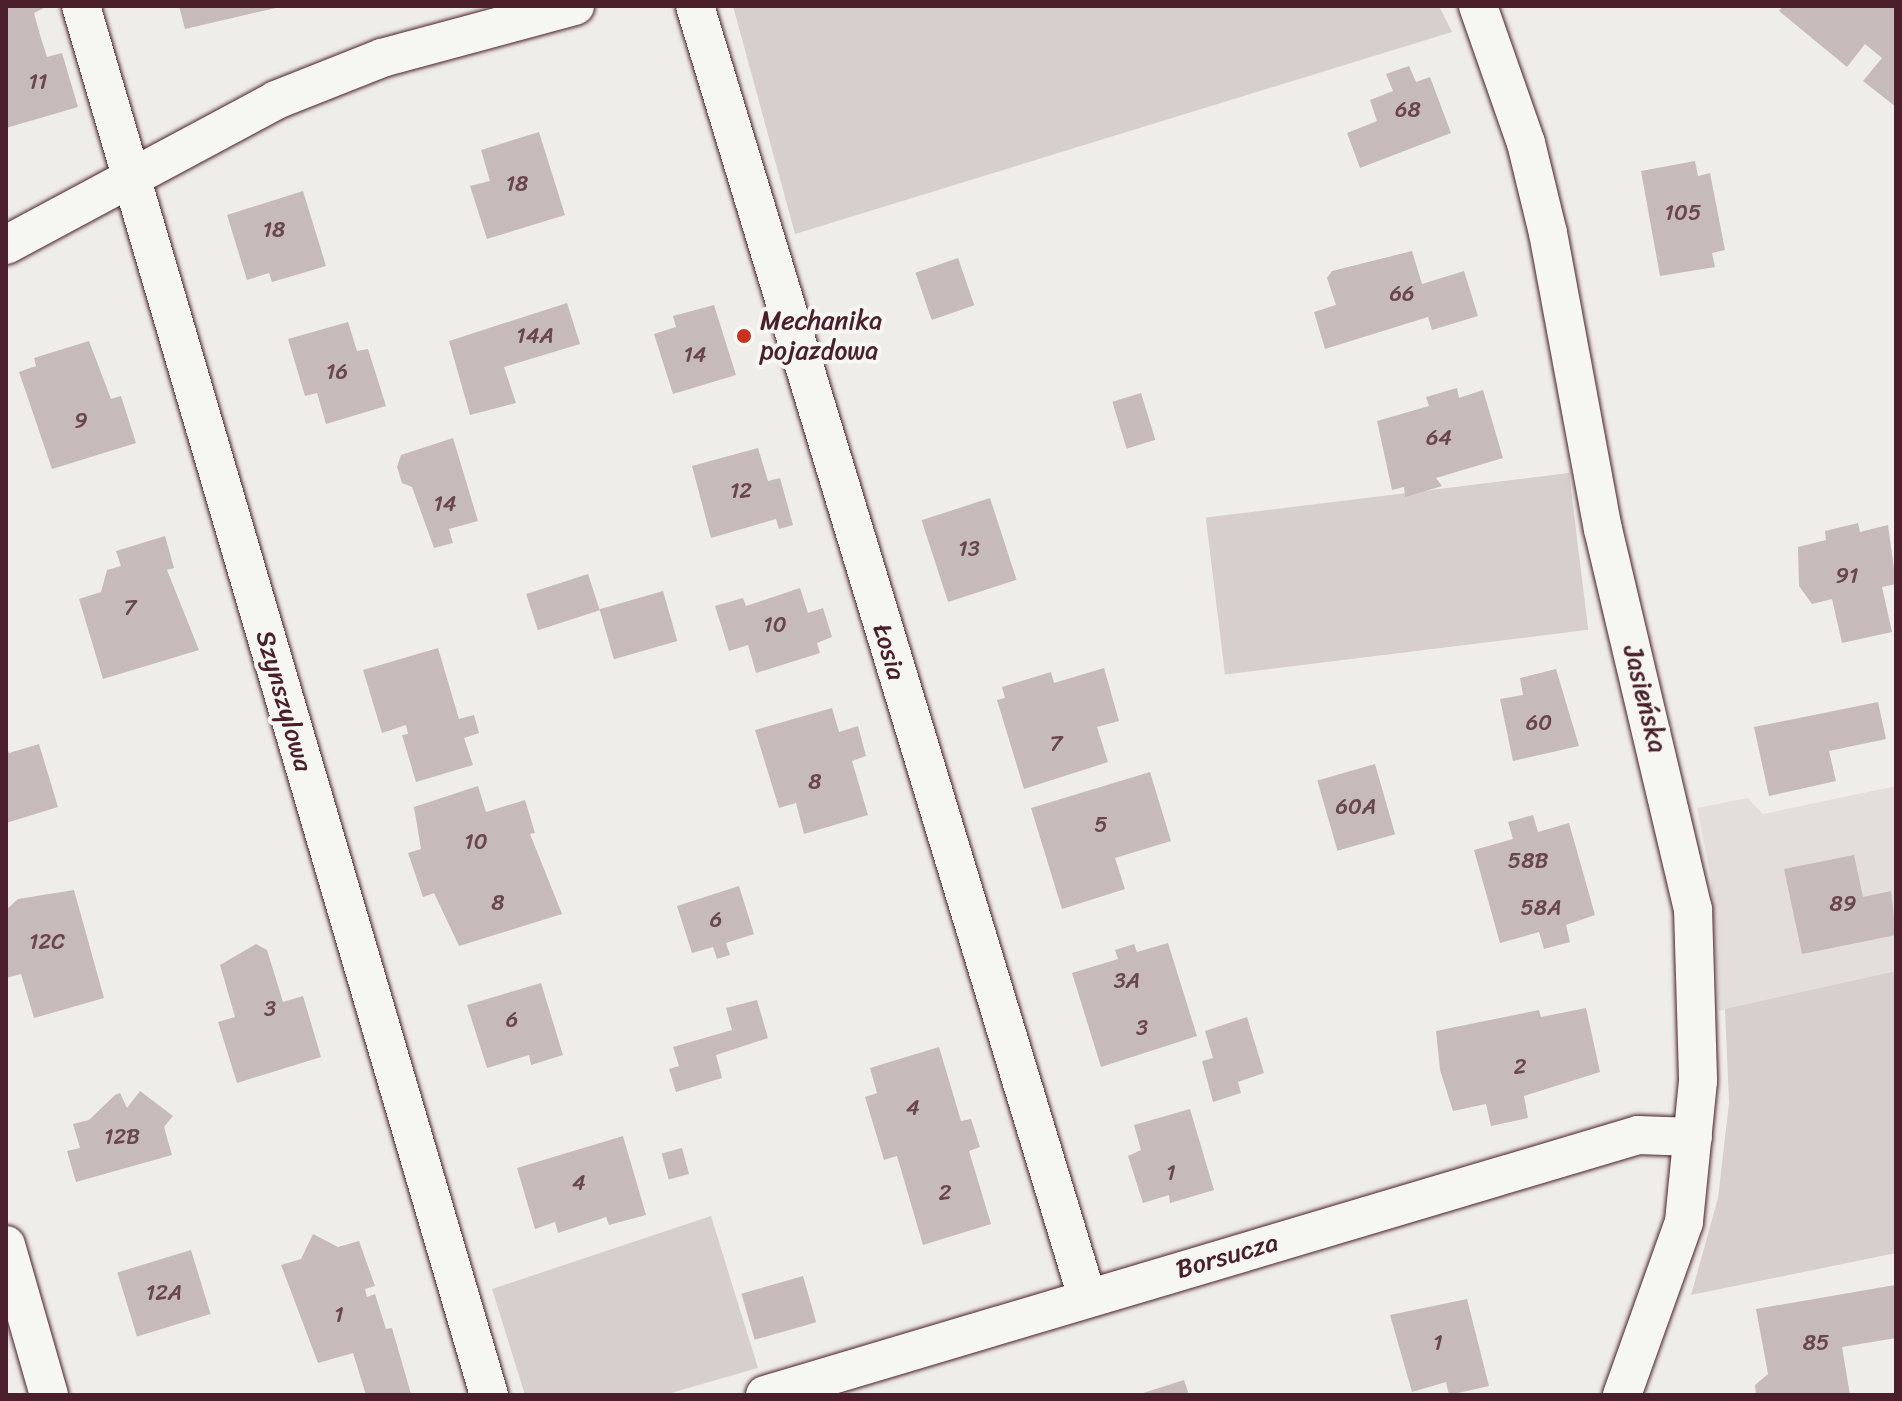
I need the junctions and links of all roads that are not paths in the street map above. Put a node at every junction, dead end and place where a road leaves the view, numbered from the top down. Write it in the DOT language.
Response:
graph roads {
  1 [pos="81,6"];
  2 [pos="575,6"];
  3 [pos="695,6"];
  4 [pos="1478,6"];
  5 [pos="130,176"];
  6 [pos="6,245"];
  7 [pos="1693,1137"];
  8 [pos="6,1245"];
  9 [pos="1087,1297"];
  10 [pos="49,1395"];
  11 [pos="489,1395"];
  12 [pos="765,1395"];
  13 [pos="1622,1395"];
  1 -- 5 [label="street, Szynszylowa"];
  2 -- 5 [label="street"];
  3 -- 9 [label="street, Łosia"];
  4 -- 7 [label="street, Jasieńska"];
  5 -- 6 [label="street"];
  5 -- 11 [label="street, Szynszylowa"];
  7 -- 9 [label="street, Borsucza"];
  7 -- 13 [label="street, Jasieńska"];
  8 -- 10 [label="street"];
  9 -- 12 [label="street, Borsucza"];
}
